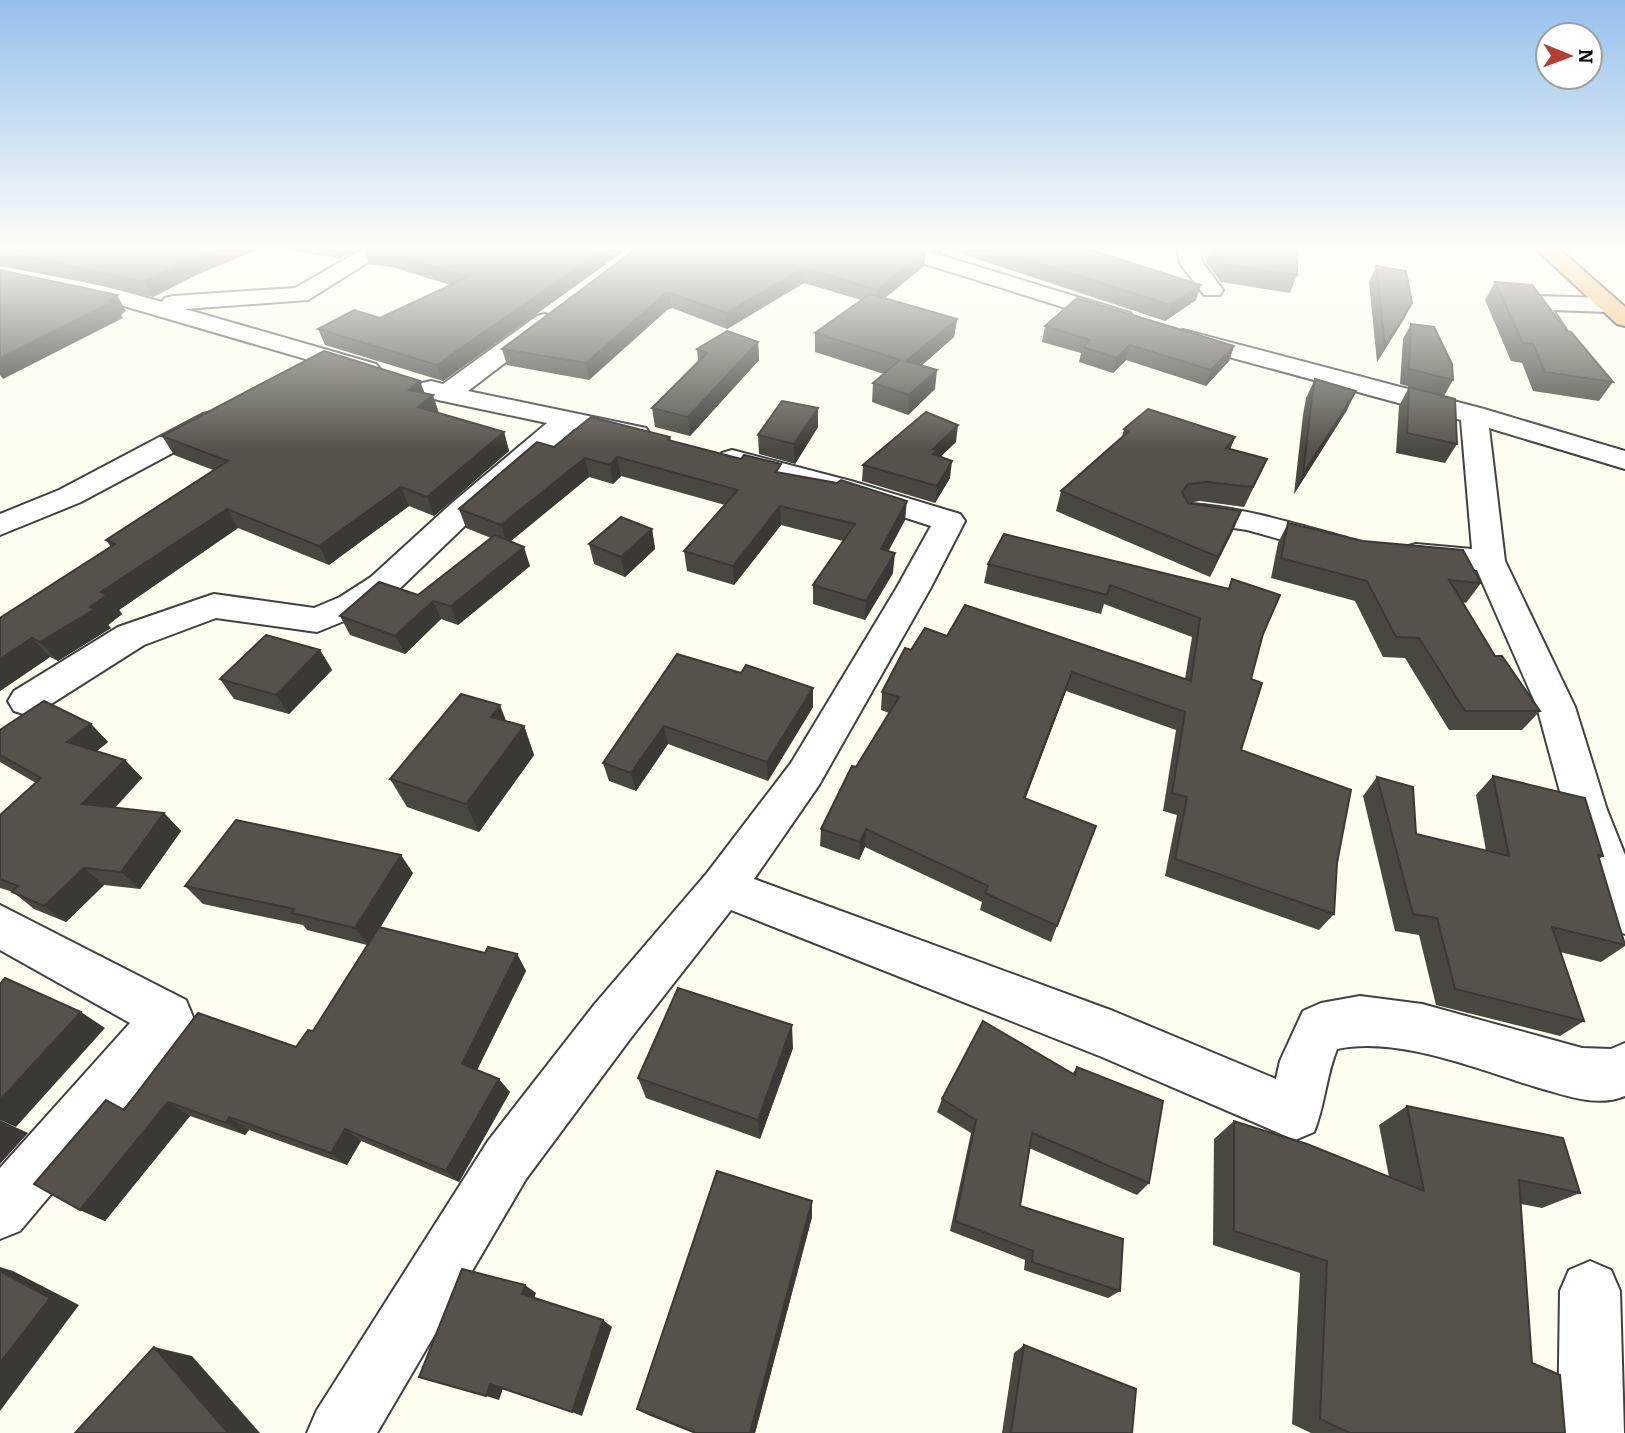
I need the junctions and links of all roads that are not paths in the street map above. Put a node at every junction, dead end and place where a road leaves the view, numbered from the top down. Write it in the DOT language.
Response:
graph roads {
  1 [pos="183,316"];
  2 [pos="552,316"];
  3 [pos="1115,316"];
  4 [pos="1544,316"];
  5 [pos="1553,330"];
  6 [pos="329,357"];
  7 [pos="292,377"];
  8 [pos="447,394"];
  9 [pos="231,410"];
  10 [pos="1474,415"];
  11 [pos="569,419"];
  12 [pos="1625,460"];
  13 [pos="1192,513"];
  14 [pos="0,525"];
  15 [pos="1489,561"];
  16 [pos="27,701"];
  17 [pos="723,887"];
  18 [pos="1625,913"];
  19 [pos="0,926"];
  20 [pos="1625,1069"];
  21 [pos="0,1210"];
  22 [pos="1590,1291"];
  23 [pos="340,1433"];
  24 [pos="1591,1433"];
  1 -- 6 [label="street"];
  2 -- 8 [label="street"];
  3 -- 10 [label="street"];
  4 -- 5 [label="street"];
  6 -- 7 [label="street"];
  6 -- 8 [label="street"];
  8 -- 11 [label="street"];
  9 -- 14 [label="street"];
  10 -- 12 [label="street"];
  10 -- 15 [label="street"];
  11 -- 16 [label="street"];
  11 -- 17 [label="street"];
  13 -- 15 [label="street"];
  15 -- 18 [label="street"];
  17 -- 20 [label="street"];
  17 -- 23 [label="street"];
  19 -- 21 [label="street"];
  22 -- 24 [label="street"];
}
